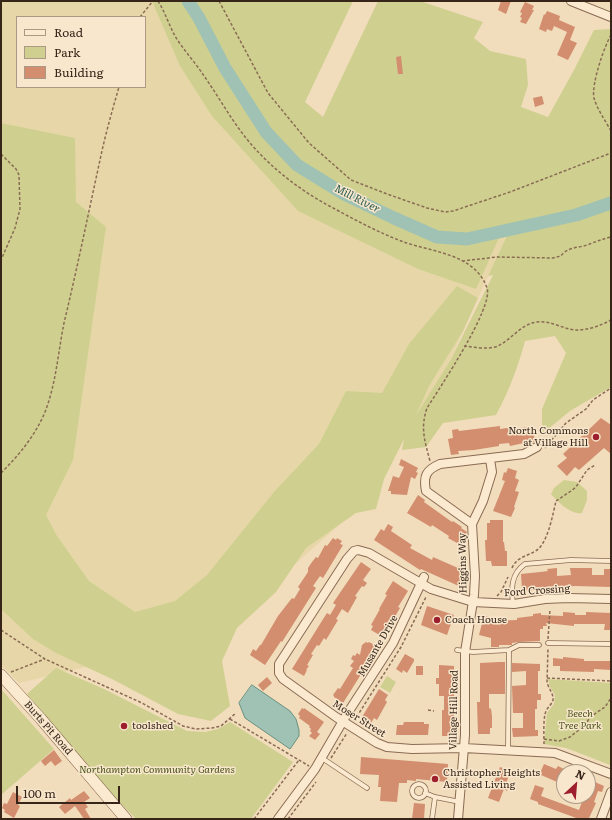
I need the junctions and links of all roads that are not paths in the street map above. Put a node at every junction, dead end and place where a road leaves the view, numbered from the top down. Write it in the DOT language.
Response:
graph roads {
  1 [pos="571,1"];
  2 [pos="611,17"];
  3 [pos="541,448"];
  4 [pos="490,459"];
  5 [pos="472,524"];
  6 [pos="358,550"];
  7 [pos="611,561"];
  8 [pos="423,581"];
  9 [pos="611,599"];
  10 [pos="473,602"];
  11 [pos="514,604"];
  12 [pos="548,643"];
  13 [pos="611,644"];
  14 [pos="539,646"];
  15 [pos="509,650"];
  16 [pos="461,651"];
  17 [pos="1,675"];
  18 [pos="343,722"];
  19 [pos="464,748"];
  20 [pos="508,750"];
  21 [pos="325,760"];
  22 [pos="611,774"];
  23 [pos="367,788"];
  24 [pos="611,792"];
  25 [pos="425,793"];
  26 [pos="435,797"];
  27 [pos="460,802"];
  28 [pos="126,819"];
  29 [pos="278,819"];
  30 [pos="432,819"];
  31 [pos="458,819"];
  32 [pos="601,819"];
  1 -- 2 [label="street"];
  3 -- 4 [label="street"];
  4 -- 5 [label="street, Higgins Way"];
  4 -- 5 [label="street, Higgins Way"];
  5 -- 10 [label="street, Higgins Way"];
  6 -- 8 [label="street, Ford Crossing"];
  6 -- 18 [label="street, Moser Street"];
  7 -- 11 [label="lane"];
  8 -- 10 [label="street, Ford Crossing"];
  8 -- 18 [label="street, Musante Drive"];
  9 -- 11 [label="street, Ford Crossing"];
  10 -- 11 [label="street, Ford Crossing"];
  10 -- 16 [label="street, Village Hill Road"];
  12 -- 13 [label="lane"];
  14 -- 15 [label="lane"];
  15 -- 16 [label="lane"];
  15 -- 20 [label="lane"];
  16 -- 19 [label="street, Village Hill Road"];
  17 -- 28 [label="street, Burts Pit Road"];
  18 -- 19 [label="street, Moser Street"];
  18 -- 21 [label="street, Musante Drive"];
  19 -- 20 [label="street, Moser Street"];
  19 -- 27 [label="street, Village Hill Road"];
  20 -- 22 [label="street, Moser Street"];
  21 -- 23 [label="lane"];
  21 -- 29 [label="street, Musante Drive"];
  24 -- 32 [label="street"];
  25 -- 26 [label="lane"];
  26 -- 27 [label="lane"];
  26 -- 30 [label="lane"];
  27 -- 31 [label="street, Village Hill Road"];
}
